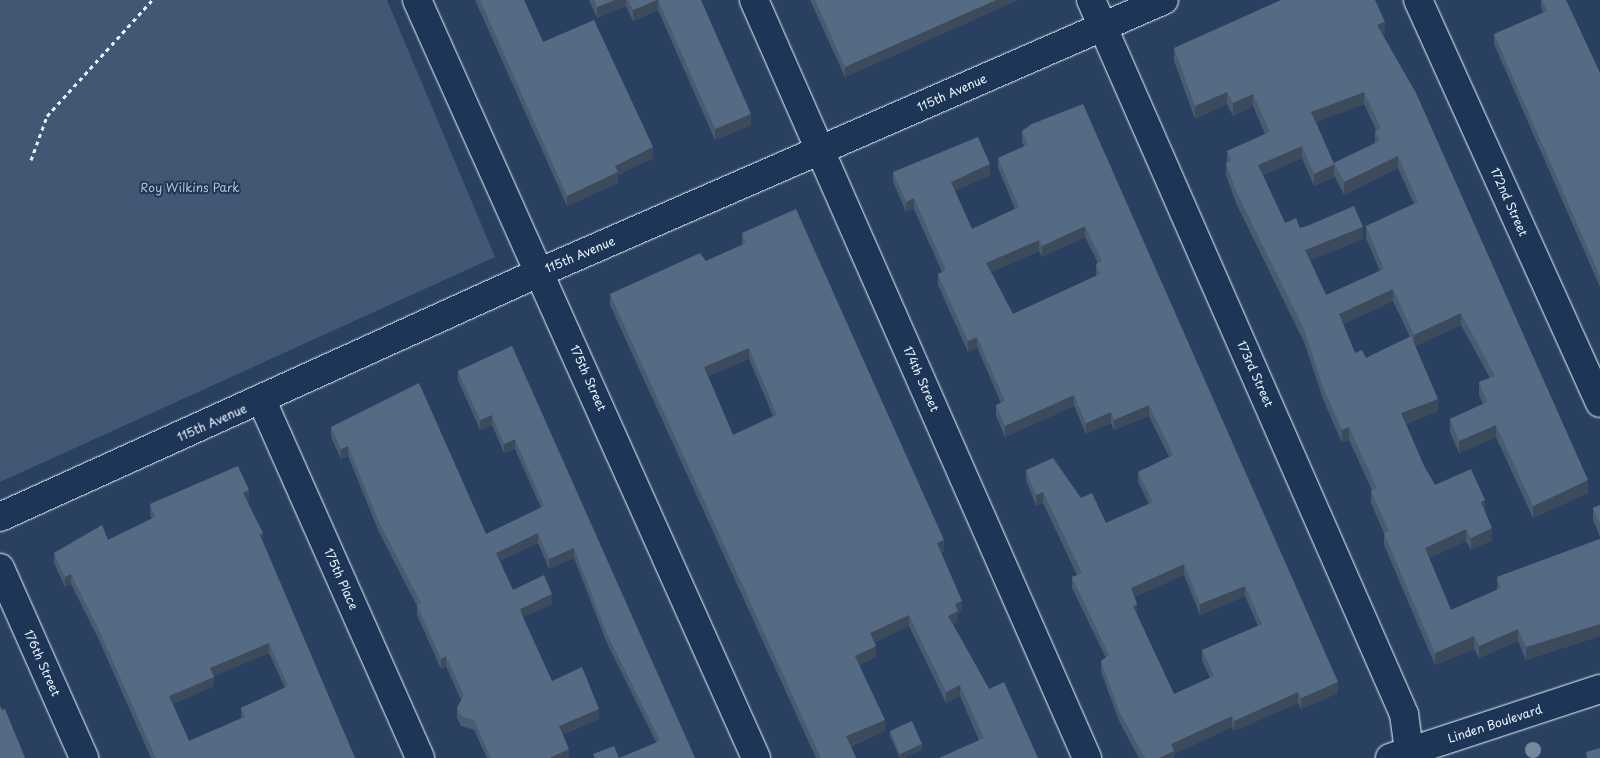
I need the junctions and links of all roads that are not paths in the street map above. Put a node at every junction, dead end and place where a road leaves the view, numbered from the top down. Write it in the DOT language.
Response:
graph roads {
  1 [pos="416,0"];
  2 [pos="754,0"];
  3 [pos="1091,0"];
  4 [pos="1164,0"];
  5 [pos="1418,0"];
  6 [pos="1102,26"];
  7 [pos="821,150"];
  8 [pos="536,274"];
  9 [pos="262,400"];
  10 [pos="1600,403"];
  11 [pos="0,517"];
  12 [pos="0,568"];
  13 [pos="1600,689"];
  14 [pos="1403,756"];
  15 [pos="84,758"];
  16 [pos="420,758"];
  17 [pos="756,758"];
  18 [pos="1087,758"];
  1 -- 8 [label="street, 175th Street"];
  2 -- 7 [label="street, 174th Street"];
  3 -- 6 [label="street, 173rd Street"];
  4 -- 6 [label="street, 115th Avenue"];
  5 -- 10 [label="street, 172nd Street"];
  6 -- 7 [label="street, 115th Avenue"];
  6 -- 14 [label="street, 173rd Street"];
  7 -- 8 [label="street, 115th Avenue"];
  7 -- 18 [label="street, 174th Street"];
  8 -- 9 [label="street, 115th Avenue"];
  8 -- 17 [label="street, 175th Street"];
  9 -- 11 [label="street, 115th Avenue"];
  9 -- 16 [label="street, 175th Place"];
  12 -- 15 [label="street, 176th Street"];
  13 -- 14 [label="street, Linden Boulevard"];
}
